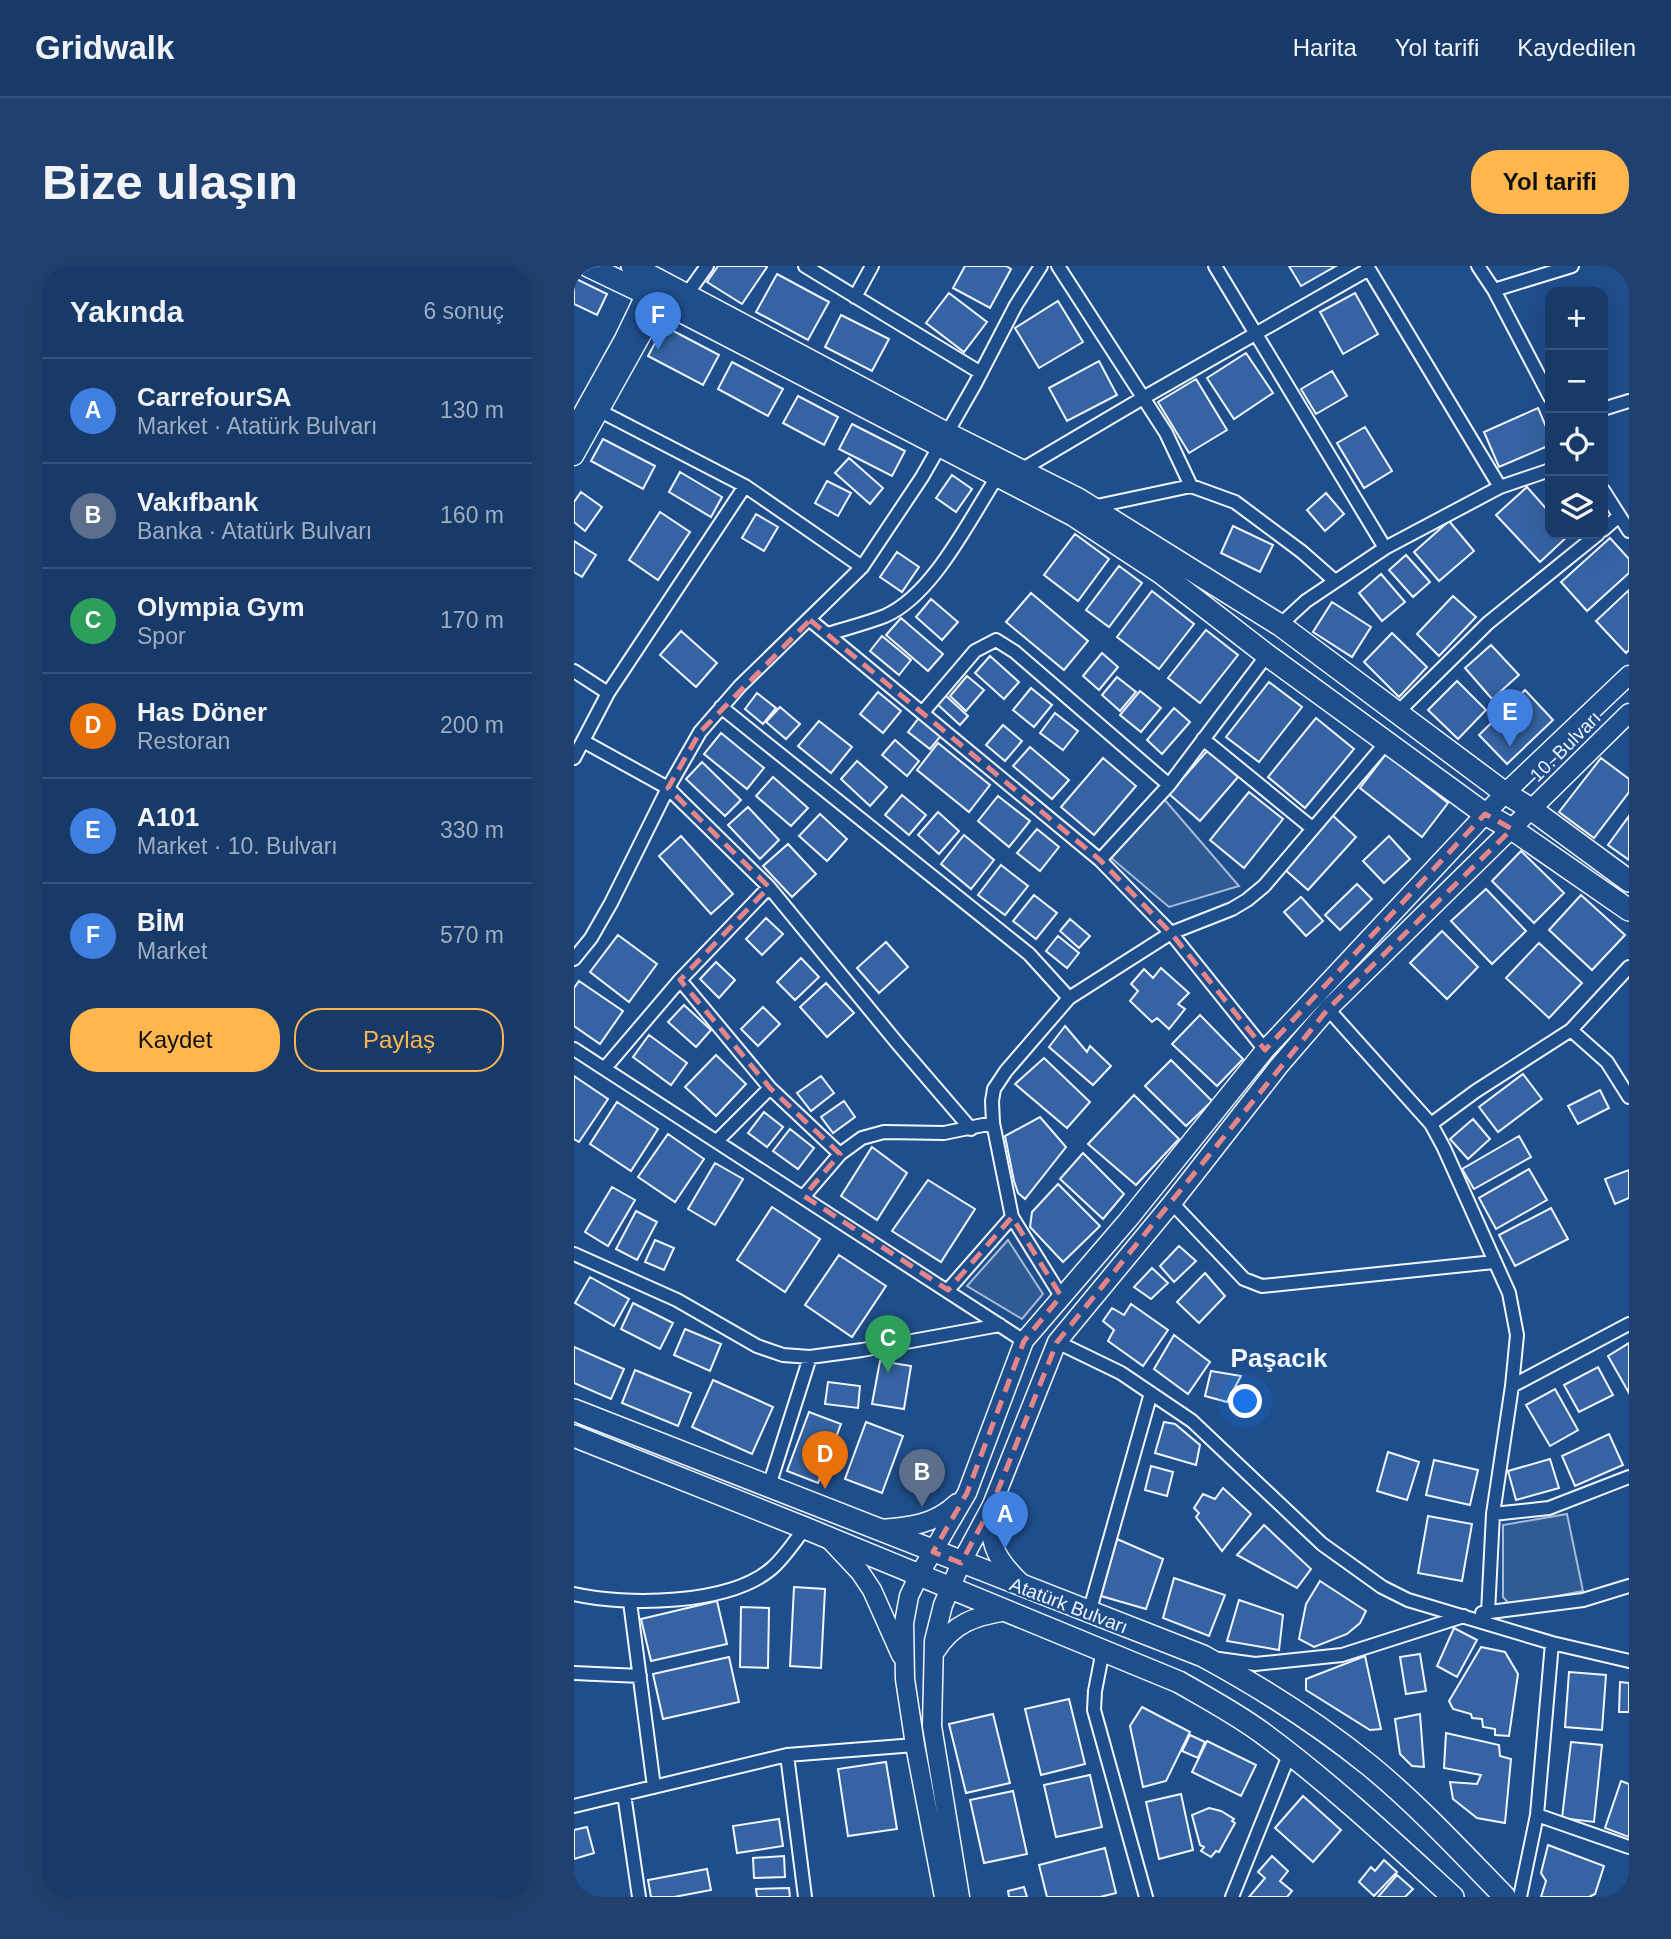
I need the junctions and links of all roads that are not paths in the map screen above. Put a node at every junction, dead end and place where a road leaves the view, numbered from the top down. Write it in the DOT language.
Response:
graph roads {
  1 [pos="588,266"];
  2 [pos="632,266"];
  3 [pos="706,266"];
  4 [pos="805,266"];
  5 [pos="872,266"];
  6 [pos="1041,266"];
  7 [pos="1058,266"];
  8 [pos="1215,266"];
  9 [pos="1478,266"];
  10 [pos="1572,266"];
  11 [pos="1368,268"];
  12 [pos="1494,290"];
  13 [pos="663,291"];
  14 [pos="855,297"];
  15 [pos="1255,333"];
  16 [pos="981,373"];
  17 [pos="1545,387"];
  18 [pos="1143,398"];
  19 [pos="1629,401"];
  20 [pos="1608,407"];
  21 [pos="600,411"];
  22 [pos="574,429"];
  23 [pos="942,440"];
  24 [pos="574,457"];
  25 [pos="1021,470"];
  26 [pos="1545,472"];
  27 [pos="996,477"];
  28 [pos="745,486"];
  29 [pos="1191,486"];
  30 [pos="1500,487"];
  31 [pos="1608,498"];
  32 [pos="1091,507"];
  33 [pos="1619,516"];
  34 [pos="1608,526"];
  35 [pos="1629,531"];
  36 [pos="1592,539"];
  37 [pos="1385,548"];
  38 [pos="862,567"];
  39 [pos="1335,581"];
  40 [pos="810,620"];
  41 [pos="1280,625"];
  42 [pos="828,634"];
  43 [pos="1267,655"];
  44 [pos="574,670"];
  45 [pos="1629,675"];
  46 [pos="608,693"];
  47 [pos="721,707"];
  48 [pos="923,712"];
  49 [pos="1398,712"];
  50 [pos="1629,713"];
  51 [pos="1203,739"];
  52 [pos="583,741"];
  53 [pos="1386,743"];
  54 [pos="574,758"];
  55 [pos="1169,785"];
  56 [pos="668,788"];
  57 [pos="1505,793"];
  58 [pos="1531,809"];
  59 [pos="1485,814"];
  60 [pos="1312,828"];
  61 [pos="1512,829"];
  62 [pos="1100,860"];
  63 [pos="1629,881"];
  64 [pos="769,887"];
  65 [pos="1629,910"];
  66 [pos="1171,933"];
  67 [pos="574,959"];
  68 [pos="1629,967"];
  69 [pos="680,980"];
  70 [pos="1069,998"];
  71 [pos="1328,1009"];
  72 [pos="1571,1030"];
  73 [pos="574,1048"];
  74 [pos="1265,1050"];
  75 [pos="604,1068"];
  76 [pos="770,1088"];
  77 [pos="1629,1097"];
  78 [pos="993,1123"];
  79 [pos="1431,1124"];
  80 [pos="971,1129"];
  81 [pos="717,1141"];
  82 [pos="840,1154"];
  83 [pos="804,1196"];
  84 [pos="1172,1203"];
  85 [pos="1012,1217"];
  86 [pos="574,1254"];
  87 [pos="1494,1262"];
  88 [pos="948,1290"];
  89 [pos="1061,1296"];
  90 [pos="1629,1324"];
  91 [pos="1000,1325"];
  92 [pos="1024,1341"];
  93 [pos="1057,1342"];
  94 [pos="810,1357"];
  95 [pos="1512,1386"];
  96 [pos="1151,1392"];
  97 [pos="574,1410"];
  98 [pos="574,1436"];
  99 [pos="1629,1477"];
  100 [pos="769,1486"];
  101 [pos="967,1493"];
  102 [pos="992,1505"];
  103 [pos="1493,1514"];
  104 [pos="804,1528"];
  105 [pos="877,1529"];
  106 [pos="828,1538"];
  107 [pos="933,1552"];
  108 [pos="961,1563"];
  109 [pos="919,1575"];
  110 [pos="1629,1586"];
  111 [pos="950,1589"];
  112 [pos="1028,1590"];
  113 [pos="574,1594"];
  114 [pos="630,1602"];
  115 [pos="1008,1611"];
  116 [pos="1089,1613"];
  117 [pos="1488,1613"];
  118 [pos="1462,1616"];
  119 [pos="1552,1643"];
  120 [pos="1103,1650"];
  121 [pos="933,1655"];
  122 [pos="1203,1657"];
  123 [pos="1629,1661"];
  124 [pos="904,1664"];
  125 [pos="574,1673"];
  126 [pos="640,1676"];
  127 [pos="915,1745"];
  128 [pos="787,1755"];
  129 [pos="1289,1755"];
  130 [pos="654,1787"];
  131 [pos="624,1794"];
  132 [pos="574,1806"];
  133 [pos="1537,1815"];
  134 [pos="1629,1847"];
  135 [pos="639,1897"];
  136 [pos="805,1897"];
  137 [pos="944,1897"];
  138 [pos="960,1897"];
  139 [pos="1146,1897"];
  140 [pos="1232,1897"];
  141 [pos="1453,1897"];
  142 [pos="1504,1897"];
  143 [pos="1520,1897"];
  1 -- 13 [label="main road"];
  2 -- 13 [label="main road"];
  3 -- 13 [label="street"];
  4 -- 14 [label="street"];
  5 -- 14 [label="street"];
  6 -- 16 [label="street"];
  7 -- 18 [label="street"];
  8 -- 15 [label="street"];
  9 -- 12 [label="street"];
  10 -- 12 [label="street"];
  11 -- 15 [label="street"];
  11 -- 30 [label="street"];
  12 -- 17 [label="street"];
  13 -- 21 [label="main road"];
  13 -- 22 [label="main road"];
  13 -- 23 [label="main road"];
  14 -- 16 [label="street"];
  15 -- 18 [label="street"];
  15 -- 37 [label="street"];
  16 -- 23 [label="street"];
  18 -- 25 [label="street"];
  18 -- 29 [label="street"];
  19 -- 20 [label="street"];
  21 -- 24 [label="main road"];
  21 -- 28 [label="street"];
  23 -- 25 [label="main road"];
  23 -- 27 [label="main road"];
  23 -- 38 [label="street"];
  25 -- 32 [label="main road"];
  26 -- 30 [label="street"];
  27 -- 42 [label="street"];
  27 -- 43 [label="main road"];
  28 -- 38 [label="street"];
  28 -- 46 [label="street"];
  29 -- 32 [label="street"];
  29 -- 39 [label="street"];
  30 -- 37 [label="street"];
  31 -- 33 [label="street"];
  32 -- 41 [label="main road"];
  33 -- 34 [label="street"];
  33 -- 35 [label="street"];
  36 -- 49 [label="street"];
  37 -- 39 [label="street"];
  38 -- 40 [label="street"];
  39 -- 41 [label="street"];
  40 -- 42 [label="street"];
  40 -- 47 [label="street"];
  41 -- 49 [label="main road"];
  42 -- 48 [label="street"];
  43 -- 51 [label="street"];
  43 -- 53 [label="main road"];
  44 -- 46 [label="street"];
  45 -- 57 [label="main road, 10. Bulvarı"];
  46 -- 52 [label="street"];
  47 -- 56 [label="street"];
  47 -- 70 [label="street"];
  48 -- 55 [label="street"];
  48 -- 62 [label="street"];
  49 -- 57 [label="main road"];
  50 -- 58 [label="main road, 10. Bulvarı"];
  51 -- 55 [label="street"];
  51 -- 60 [label="street"];
  52 -- 54 [label="street"];
  52 -- 56 [label="street"];
  53 -- 59 [label="main road"];
  53 -- 60 [label="street"];
  55 -- 62 [label="street"];
  56 -- 64 [label="street"];
  56 -- 67 [label="street"];
  57 -- 58 [label="main road"];
  57 -- 59 [label="main road, 10. Bulvarı"];
  58 -- 61 [label="main road, 10. Bulvarı"];
  58 -- 63 [label="main road"];
  59 -- 61 [label="main road"];
  59 -- 74 [label="main road, 10. Bulvarı"];
  60 -- 66 [label="street"];
  61 -- 65 [label="main road"];
  61 -- 71 [label="main road, 10. Bulvarı"];
  62 -- 66 [label="street"];
  64 -- 69 [label="street"];
  64 -- 80 [label="street"];
  66 -- 70 [label="street"];
  66 -- 74 [label="street"];
  68 -- 72 [label="street"];
  69 -- 75 [label="street"];
  69 -- 76 [label="street"];
  70 -- 78 [label="street"];
  71 -- 79 [label="street"];
  71 -- 84 [label="main road, 10. Bulvarı"];
  72 -- 77 [label="street"];
  72 -- 79 [label="street"];
  73 -- 75 [label="street"];
  74 -- 89 [label="main road, 10. Bulvarı"];
  75 -- 81 [label="street"];
  76 -- 81 [label="street"];
  76 -- 82 [label="street"];
  78 -- 80 [label="street"];
  78 -- 85 [label="street"];
  79 -- 87 [label="street"];
  80 -- 82 [label="street"];
  81 -- 83 [label="street"];
  82 -- 83 [label="street"];
  83 -- 88 [label="street"];
  84 -- 87 [label="street"];
  84 -- 93 [label="main road, 10. Bulvarı"];
  85 -- 88 [label="street"];
  85 -- 89 [label="street"];
  86 -- 94 [label="street"];
  87 -- 95 [label="street"];
  88 -- 91 [label="street"];
  89 -- 92 [label="main road, 10. Bulvarı"];
  90 -- 95 [label="street"];
  91 -- 92 [label="street"];
  91 -- 94 [label="street"];
  92 -- 101 [label="main road, 10. Bulvarı"];
  93 -- 96 [label="street"];
  93 -- 102 [label="main road, 10. Bulvarı"];
  94 -- 100 [label="street"];
  95 -- 103 [label="street"];
  96 -- 116 [label="street"];
  96 -- 118 [label="street"];
  97 -- 100 [label="main road, Atatürk Bulvarı"];
  98 -- 104 [label="main road, Atatürk Bulvarı"];
  99 -- 103 [label="street"];
  100 -- 105 [label="main road, Atatürk Bulvarı"];
  101 -- 105 [label="main road"];
  101 -- 107 [label="main road, 10. Bulvarı"];
  102 -- 108 [label="main road, 10. Bulvarı"];
  102 -- 112 [label="main road"];
  103 -- 117 [label="street"];
  104 -- 106 [label="main road, Atatürk Bulvarı"];
  104 -- 114 [label="street"];
  105 -- 107 [label="main road, Atatürk Bulvarı"];
  106 -- 109 [label="main road, Atatürk Bulvarı"];
  106 -- 124 [label="main road"];
  107 -- 108 [label="main road, Atatürk Bulvarı"];
  107 -- 109 [label="main road, 10. Bulvarı"];
  108 -- 111 [label="main road, 10. Bulvarı"];
  108 -- 112 [label="main road, Atatürk Bulvarı"];
  109 -- 111 [label="main road, Atatürk Bulvarı"];
  109 -- 124 [label="main road, 10. Bulvarı"];
  110 -- 117 [label="street"];
  111 -- 115 [label="main road, Atatürk Bulvarı"];
  111 -- 121 [label="main road, 10. Bulvarı"];
  112 -- 116 [label="main road, Atatürk Bulvarı"];
  113 -- 114 [label="street"];
  114 -- 126 [label="street"];
  115 -- 120 [label="main road, Atatürk Bulvarı"];
  115 -- 121 [label="main road"];
  116 -- 122 [label="main road, Atatürk Bulvarı"];
  117 -- 118 [label="street"];
  118 -- 119 [label="street"];
  118 -- 122 [label="street"];
  119 -- 123 [label="street"];
  119 -- 133 [label="street"];
  120 -- 129 [label="main road, Atatürk Bulvarı"];
  120 -- 139 [label="street"];
  121 -- 138 [label="main road, 10. Bulvarı"];
  122 -- 142 [label="main road, Atatürk Bulvarı"];
  124 -- 127 [label="main road"];
  125 -- 126 [label="street"];
  126 -- 130 [label="street"];
  127 -- 128 [label="street"];
  127 -- 137 [label="main road"];
  128 -- 130 [label="street"];
  128 -- 136 [label="street"];
  129 -- 140 [label="street"];
  129 -- 141 [label="main road, Atatürk Bulvarı"];
  130 -- 131 [label="street"];
  131 -- 132 [label="street"];
  131 -- 135 [label="street"];
  133 -- 134 [label="street"];
  133 -- 143 [label="street"];
}
